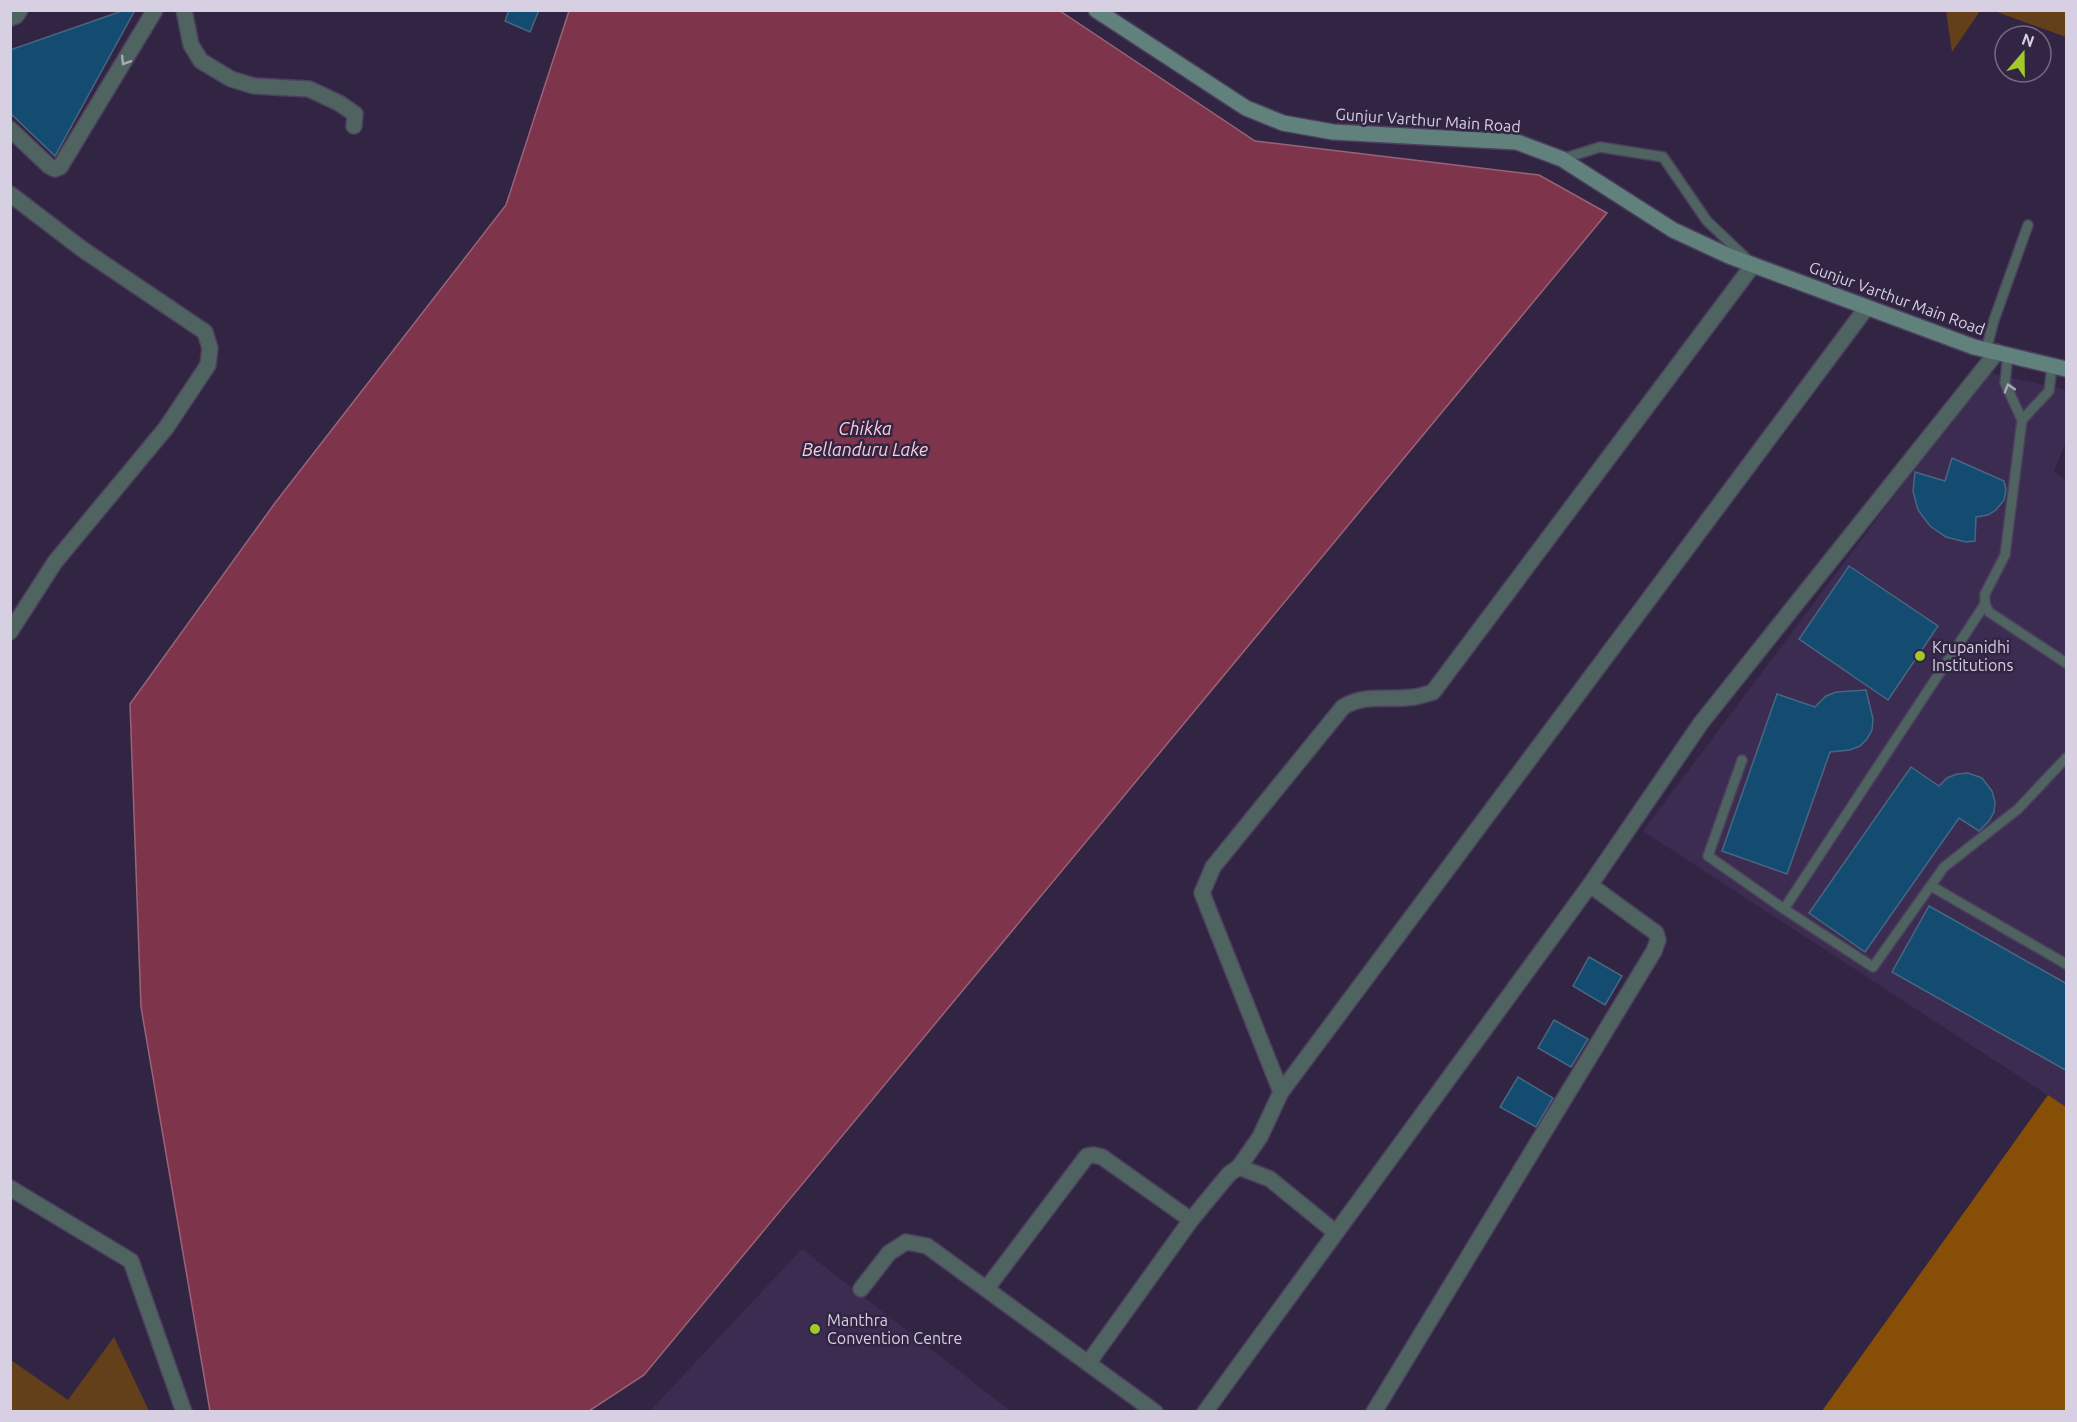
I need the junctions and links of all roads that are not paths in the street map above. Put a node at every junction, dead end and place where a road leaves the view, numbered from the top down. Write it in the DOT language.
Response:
graph roads {
  1 [pos="20,10"];
  2 [pos="155,10"];
  3 [pos="184,10"];
  4 [pos="1095,10"];
  5 [pos="10,18"];
  6 [pos="354,126"];
  7 [pos="10,129"];
  8 [pos="1562,159"];
  9 [pos="10,194"];
  10 [pos="2028,225"];
  11 [pos="1753,265"];
  12 [pos="1867,307"];
  13 [pos="1997,352"];
  14 [pos="2059,368"];
  15 [pos="2022,420"];
  16 [pos="1985,604"];
  17 [pos="10,632"];
  18 [pos="2067,663"];
  19 [pos="2067,758"];
  20 [pos="1742,760"];
  21 [pos="1590,885"];
  22 [pos="1931,886"];
  23 [pos="1784,909"];
  24 [pos="2067,964"];
  25 [pos="1281,1092"];
  26 [pos="1239,1167"];
  27 [pos="10,1188"];
  28 [pos="1191,1221"];
  29 [pos="1335,1232"];
  30 [pos="987,1288"];
  31 [pos="861,1289"];
  32 [pos="1089,1362"];
  33 [pos="184,1412"];
  34 [pos="1155,1412"];
  35 [pos="1205,1412"];
  36 [pos="1374,1412"];
  1 -- 5 [label="street"];
  2 -- 7 [label="street, one-way"];
  3 -- 6 [label="street"];
  4 -- 8 [label="main road, Gunjur Varthur Main Road"];
  8 -- 11 [label="main road, Gunjur Varthur Main Road"];
  8 -- 11 [label="lane"];
  9 -- 17 [label="street"];
  10 -- 13 [label="lane"];
  11 -- 12 [label="main road, Gunjur Varthur Main Road"];
  11 -- 25 [label="street"];
  12 -- 13 [label="main road, Gunjur Varthur Main Road"];
  12 -- 25 [label="street"];
  13 -- 14 [label="main road, Gunjur Varthur Main Road"];
  15 -- 13 [label="lane, one-way"];
  13 -- 21 [label="street"];
  14 -- 15 [label="lane"];
  15 -- 16 [label="lane"];
  16 -- 18 [label="lane"];
  16 -- 23 [label="lane"];
  19 -- 22 [label="lane"];
  20 -- 23 [label="lane"];
  21 -- 29 [label="street"];
  21 -- 36 [label="street"];
  22 -- 23 [label="lane"];
  22 -- 24 [label="lane"];
  25 -- 26 [label="street"];
  26 -- 28 [label="street"];
  26 -- 29 [label="street"];
  27 -- 33 [label="street"];
  28 -- 30 [label="street"];
  28 -- 32 [label="street"];
  29 -- 35 [label="street"];
  30 -- 31 [label="street"];
  30 -- 32 [label="street"];
  32 -- 34 [label="street"];
}
